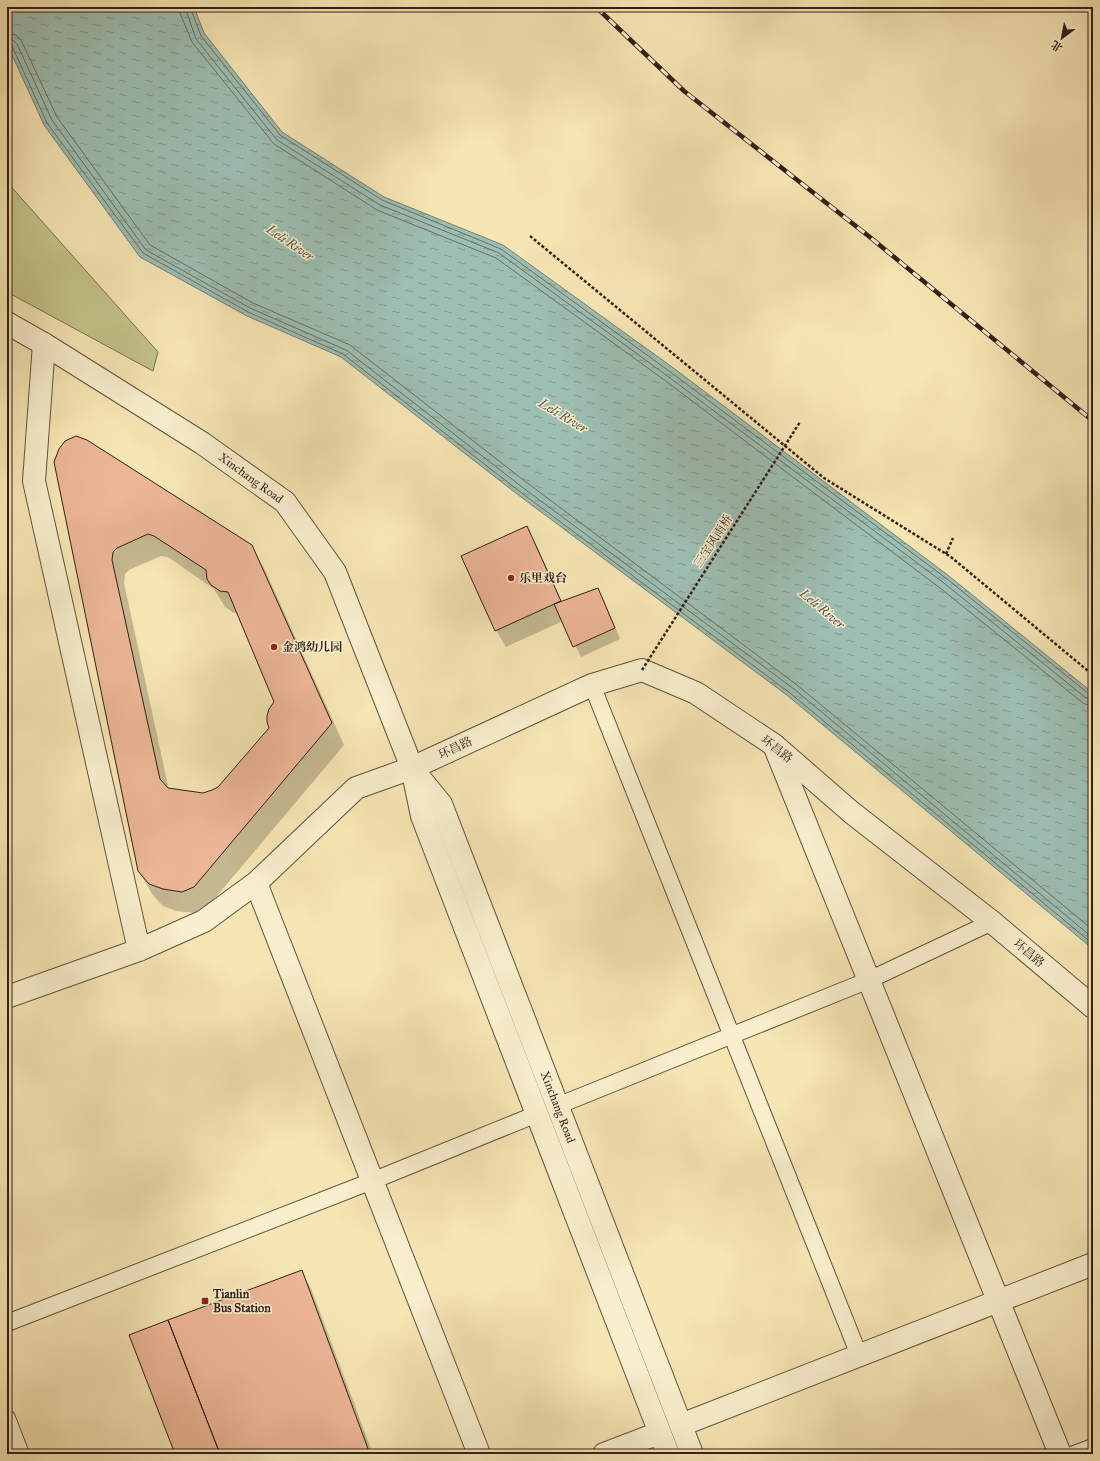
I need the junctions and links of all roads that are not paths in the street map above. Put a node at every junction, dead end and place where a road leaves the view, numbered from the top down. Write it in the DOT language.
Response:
graph roads {
  1 [pos="7,323"];
  2 [pos="44,344"];
  3 [pos="592,685"];
  4 [pos="774,745"];
  5 [pos="412,768"];
  6 [pos="256,883"];
  7 [pos="992,922"];
  8 [pos="139,950"];
  9 [pos="869,980"];
  10 [pos="7,998"];
  11 [pos="1093,1007"];
  12 [pos="732,1035"];
  13 [pos="557,1106"];
  14 [pos="537,1114"];
  15 [pos="372,1181"];
  16 [pos="1093,1264"];
  17 [pos="998,1301"];
  18 [pos="7,1323"];
  19 [pos="859,1355"];
  20 [pos="7,1418"];
  21 [pos="681,1424"];
  22 [pos="660,1433"];
  23 [pos="1093,1447"];
  24 [pos="21,1454"];
  25 [pos="479,1454"];
  26 [pos="604,1454"];
  27 [pos="668,1454"];
  28 [pos="692,1454"];
  29 [pos="1060,1454"];
  30 [pos="1074,1454"];
  1 -- 2 [label="street, Xinchang Road"];
  2 -- 5 [label="street, Xinchang Road"];
  2 -- 8 [label="street"];
  3 -- 4 [label="street, 环昌路"];
  3 -- 5 [label="street, 环昌路"];
  3 -- 12 [label="lane"];
  4 -- 7 [label="street, 环昌路"];
  4 -- 9 [label="street"];
  5 -- 6 [label="street, 环昌路"];
  5 -- 13 [label="street, Xinchang Road"];
  5 -- 14 [label="street, Xinchang Road"];
  6 -- 8 [label="street, 环昌路"];
  6 -- 15 [label="street"];
  7 -- 9 [label="lane"];
  7 -- 11 [label="street, 环昌路"];
  8 -- 10 [label="street, 环昌路"];
  9 -- 12 [label="lane"];
  9 -- 17 [label="street"];
  12 -- 13 [label="lane"];
  12 -- 19 [label="lane"];
  13 -- 21 [label="street, Xinchang Road"];
  14 -- 15 [label="lane"];
  14 -- 22 [label="street, Xinchang Road"];
  15 -- 18 [label="lane"];
  15 -- 25 [label="street"];
  16 -- 17 [label="street"];
  17 -- 19 [label="street"];
  17 -- 29 [label="street"];
  19 -- 21 [label="street"];
  20 -- 24 [label="lane"];
  21 -- 28 [label="street, Xinchang Road"];
  22 -- 26 [label="street"];
  22 -- 27 [label="street, Xinchang Road"];
  23 -- 30 [label="lane"];
}
